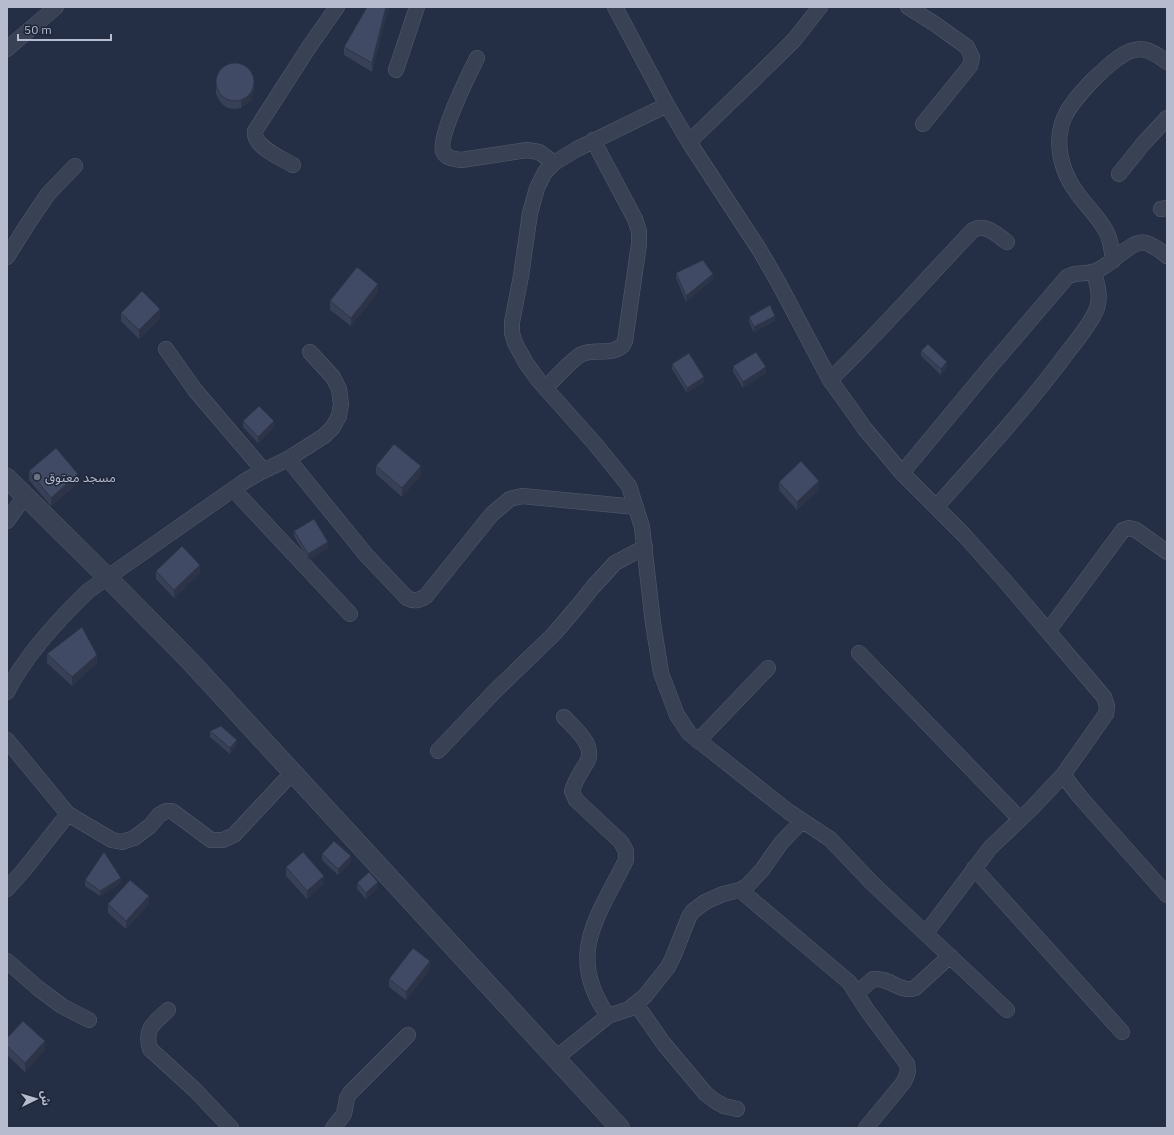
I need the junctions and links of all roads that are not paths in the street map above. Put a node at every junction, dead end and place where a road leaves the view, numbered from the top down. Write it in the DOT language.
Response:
graph roads {
  1 [pos="56,7"];
  2 [pos="337,7"];
  3 [pos="416,7"];
  4 [pos="615,7"];
  5 [pos="820,7"];
  6 [pos="908,7"];
  7 [pos="7,49"];
  8 [pos="477,58"];
  9 [pos="1167,62"];
  10 [pos="396,70"];
  11 [pos="667,105"];
  12 [pos="1167,118"];
  13 [pos="923,124"];
  14 [pos="593,140"];
  15 [pos="688,142"];
  16 [pos="554,162"];
  17 [pos="293,165"];
  18 [pos="75,166"];
  19 [pos="1119,174"];
  20 [pos="1007,242"];
  21 [pos="1167,256"];
  22 [pos="7,257"];
  23 [pos="1113,261"];
  24 [pos="1094,272"];
  25 [pos="166,349"];
  26 [pos="310,352"];
  27 [pos="830,380"];
  28 [pos="545,388"];
  29 [pos="288,459"];
  30 [pos="264,471"];
  31 [pos="902,473"];
  32 [pos="7,478"];
  33 [pos="233,489"];
  34 [pos="26,496"];
  35 [pos="636,507"];
  36 [pos="936,507"];
  37 [pos="7,521"];
  38 [pos="645,547"];
  39 [pos="1167,552"];
  40 [pos="107,577"];
  41 [pos="350,614"];
  42 [pos="1048,632"];
  43 [pos="859,653"];
  44 [pos="768,668"];
  45 [pos="7,692"];
  46 [pos="564,717"];
  47 [pos="7,740"];
  48 [pos="698,741"];
  49 [pos="438,751"];
  50 [pos="292,773"];
  51 [pos="1063,776"];
  52 [pos="68,814"];
  53 [pos="1020,819"];
  54 [pos="802,821"];
  55 [pos="974,868"];
  56 [pos="7,889"];
  57 [pos="740,890"];
  58 [pos="1167,895"];
  59 [pos="926,933"];
  60 [pos="950,956"];
  61 [pos="7,961"];
  62 [pos="857,992"];
  63 [pos="636,1004"];
  64 [pos="168,1010"];
  65 [pos="1007,1010"];
  66 [pos="608,1016"];
  67 [pos="89,1020"];
  68 [pos="1122,1032"];
  69 [pos="408,1035"];
  70 [pos="556,1058"];
  71 [pos="737,1109"];
  72 [pos="231,1128"];
  73 [pos="333,1128"];
  74 [pos="620,1128"];
  75 [pos="866,1128"];
  1 -- 7 [label="street"];
  2 -- 17 [label="street"];
  3 -- 10 [label="street"];
  4 -- 11 [label="street"];
  5 -- 15 [label="street"];
  6 -- 13 [label="street"];
  8 -- 16 [label="street"];
  9 -- 23 [label="street"];
  11 -- 14 [label="street"];
  11 -- 15 [label="street"];
  12 -- 19 [label="street"];
  14 -- 16 [label="street"];
  14 -- 28 [label="street"];
  15 -- 27 [label="street"];
  16 -- 28 [label="street"];
  18 -- 22 [label="street"];
  20 -- 27 [label="street"];
  21 -- 23 [label="street"];
  23 -- 24 [label="street"];
  24 -- 31 [label="street"];
  24 -- 36 [label="street"];
  25 -- 30 [label="street"];
  26 -- 29 [label="street"];
  27 -- 31 [label="street"];
  28 -- 35 [label="street"];
  29 -- 30 [label="street"];
  29 -- 35 [label="street"];
  30 -- 33 [label="street"];
  31 -- 36 [label="street"];
  32 -- 34 [label="street"];
  33 -- 40 [label="street"];
  33 -- 41 [label="street"];
  34 -- 37 [label="street"];
  34 -- 40 [label="street"];
  35 -- 38 [label="street"];
  36 -- 42 [label="street"];
  38 -- 48 [label="street"];
  38 -- 49 [label="street"];
  39 -- 42 [label="street"];
  40 -- 45 [label="street"];
  40 -- 50 [label="street"];
  42 -- 51 [label="street"];
  43 -- 53 [label="street"];
  44 -- 48 [label="street"];
  46 -- 66 [label="street"];
  47 -- 52 [label="street"];
  48 -- 54 [label="street"];
  50 -- 52 [label="street"];
  50 -- 70 [label="street"];
  51 -- 53 [label="street"];
  51 -- 58 [label="street"];
  52 -- 56 [label="street"];
  53 -- 55 [label="street"];
  54 -- 57 [label="street"];
  54 -- 59 [label="street"];
  55 -- 59 [label="street"];
  55 -- 68 [label="street"];
  57 -- 62 [label="street"];
  57 -- 63 [label="street"];
  59 -- 60 [label="street"];
  60 -- 62 [label="street"];
  60 -- 65 [label="street"];
  61 -- 67 [label="street"];
  62 -- 75 [label="street"];
  63 -- 66 [label="street"];
  63 -- 71 [label="street"];
  64 -- 72 [label="street"];
  66 -- 70 [label="street"];
  69 -- 73 [label="street"];
  70 -- 74 [label="street"];
}
